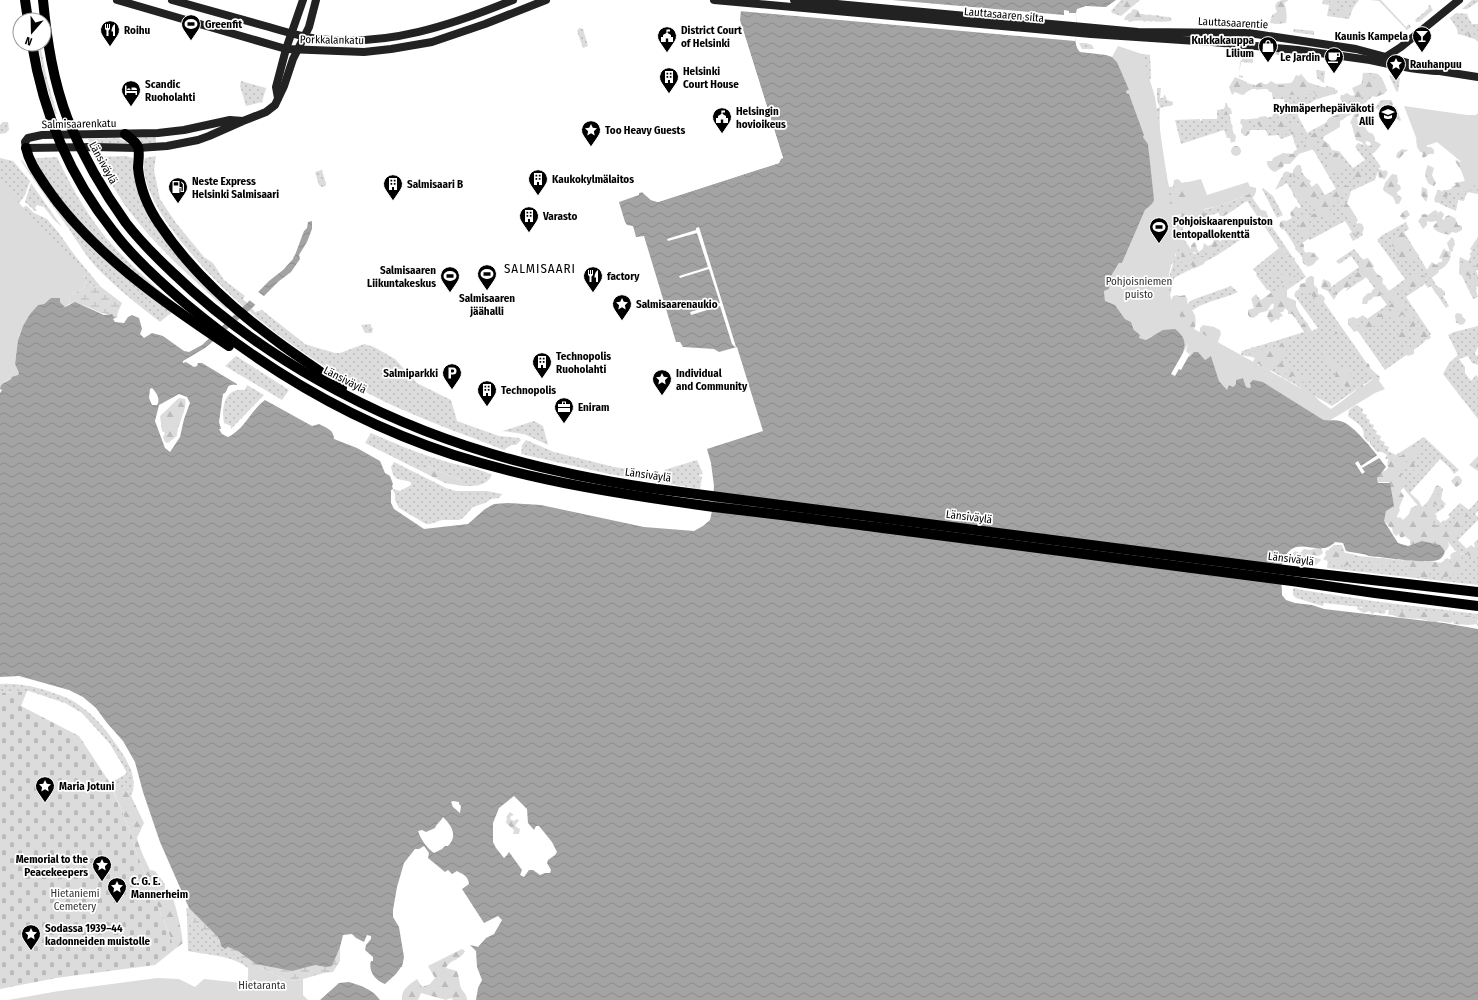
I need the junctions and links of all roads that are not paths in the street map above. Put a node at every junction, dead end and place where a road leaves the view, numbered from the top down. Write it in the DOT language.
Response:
graph roads {
  1 [pos="25,0"];
  2 [pos="43,0"];
  3 [pos="117,0"];
  4 [pos="172,0"];
  5 [pos="303,0"];
  6 [pos="316,0"];
  7 [pos="513,0"];
  8 [pos="546,0"];
  9 [pos="714,0"];
  10 [pos="794,0"];
  11 [pos="1459,0"];
  12 [pos="27,12"];
  13 [pos="1076,29"];
  14 [pos="292,34"];
  15 [pos="304,37"];
  16 [pos="286,49"];
  17 [pos="298,50"];
  18 [pos="34,52"];
  19 [pos="1387,58"];
  20 [pos="1370,60"];
  21 [pos="1438,71"];
  22 [pos="1478,77"];
  23 [pos="278,98"];
  24 [pos="243,121"];
  25 [pos="125,134"];
  26 [pos="26,148"];
  27 [pos="138,148"];
  28 [pos="296,383"];
  29 [pos="356,400"];
  30 [pos="701,500"];
  31 [pos="1292,576"];
  32 [pos="1478,592"];
  33 [pos="1478,606"];
  1 -- 12 [label="highway"];
  2 -- 29 [label="highway, Länsiväylä"];
  3 -- 16 [label="main road, Porkkalankatu"];
  4 -- 14 [label="main road, Porkkalankatu"];
  5 -- 14 [label="main road"];
  6 -- 15 [label="main road, Salmisaarenkatu"];
  7 -- 15 [label="main road, Porkkalankatu"];
  8 -- 17 [label="main road, Porkkalankatu"];
  9 -- 13 [label="main road, Lauttasaaren silta"];
  10 -- 13 [label="main road, Lauttasaaren silta"];
  11 -- 19 [label="main road"];
  13 -- 19 [label="main road, Lauttasaarentie"];
  13 -- 20 [label="main road, Lauttasaarentie"];
  14 -- 15 [label="main road, Porkkalankatu"];
  14 -- 16 [label="main road"];
  15 -- 17 [label="main road, Salmisaarenkatu"];
  16 -- 17 [label="main road, Porkkalankatu"];
  16 -- 23 [label="main road"];
  17 -- 23 [label="main road, Salmisaarenkatu"];
  18 -- 28 [label="highway, Länsiväylä"];
  19 -- 20 [label="main road, Lauttasaarentie"];
  19 -- 21 [label="main road, Lauttasaarentie"];
  20 -- 21 [label="main road, Lauttasaarentie"];
  21 -- 22 [label="main road, Lauttasaarentie"];
  23 -- 24 [label="main road, Salmisaarenkatu"];
  24 -- 25 [label="main road, Salmisaarenkatu"];
  24 -- 27 [label="main road, Salmisaarenkatu"];
  25 -- 26 [label="main road, Salmisaarenkatu"];
  25 -- 27 [label="highway"];
  26 -- 27 [label="main road, Salmisaarenkatu"];
  26 -- 28 [label="highway"];
  27 -- 29 [label="highway"];
  28 -- 30 [label="highway, Länsiväylä"];
  29 -- 30 [label="highway, Länsiväylä"];
  30 -- 31 [label="highway, Länsiväylä"];
  31 -- 32 [label="highway, Länsiväylä"];
  31 -- 33 [label="highway, Länsiväylä"];
}
